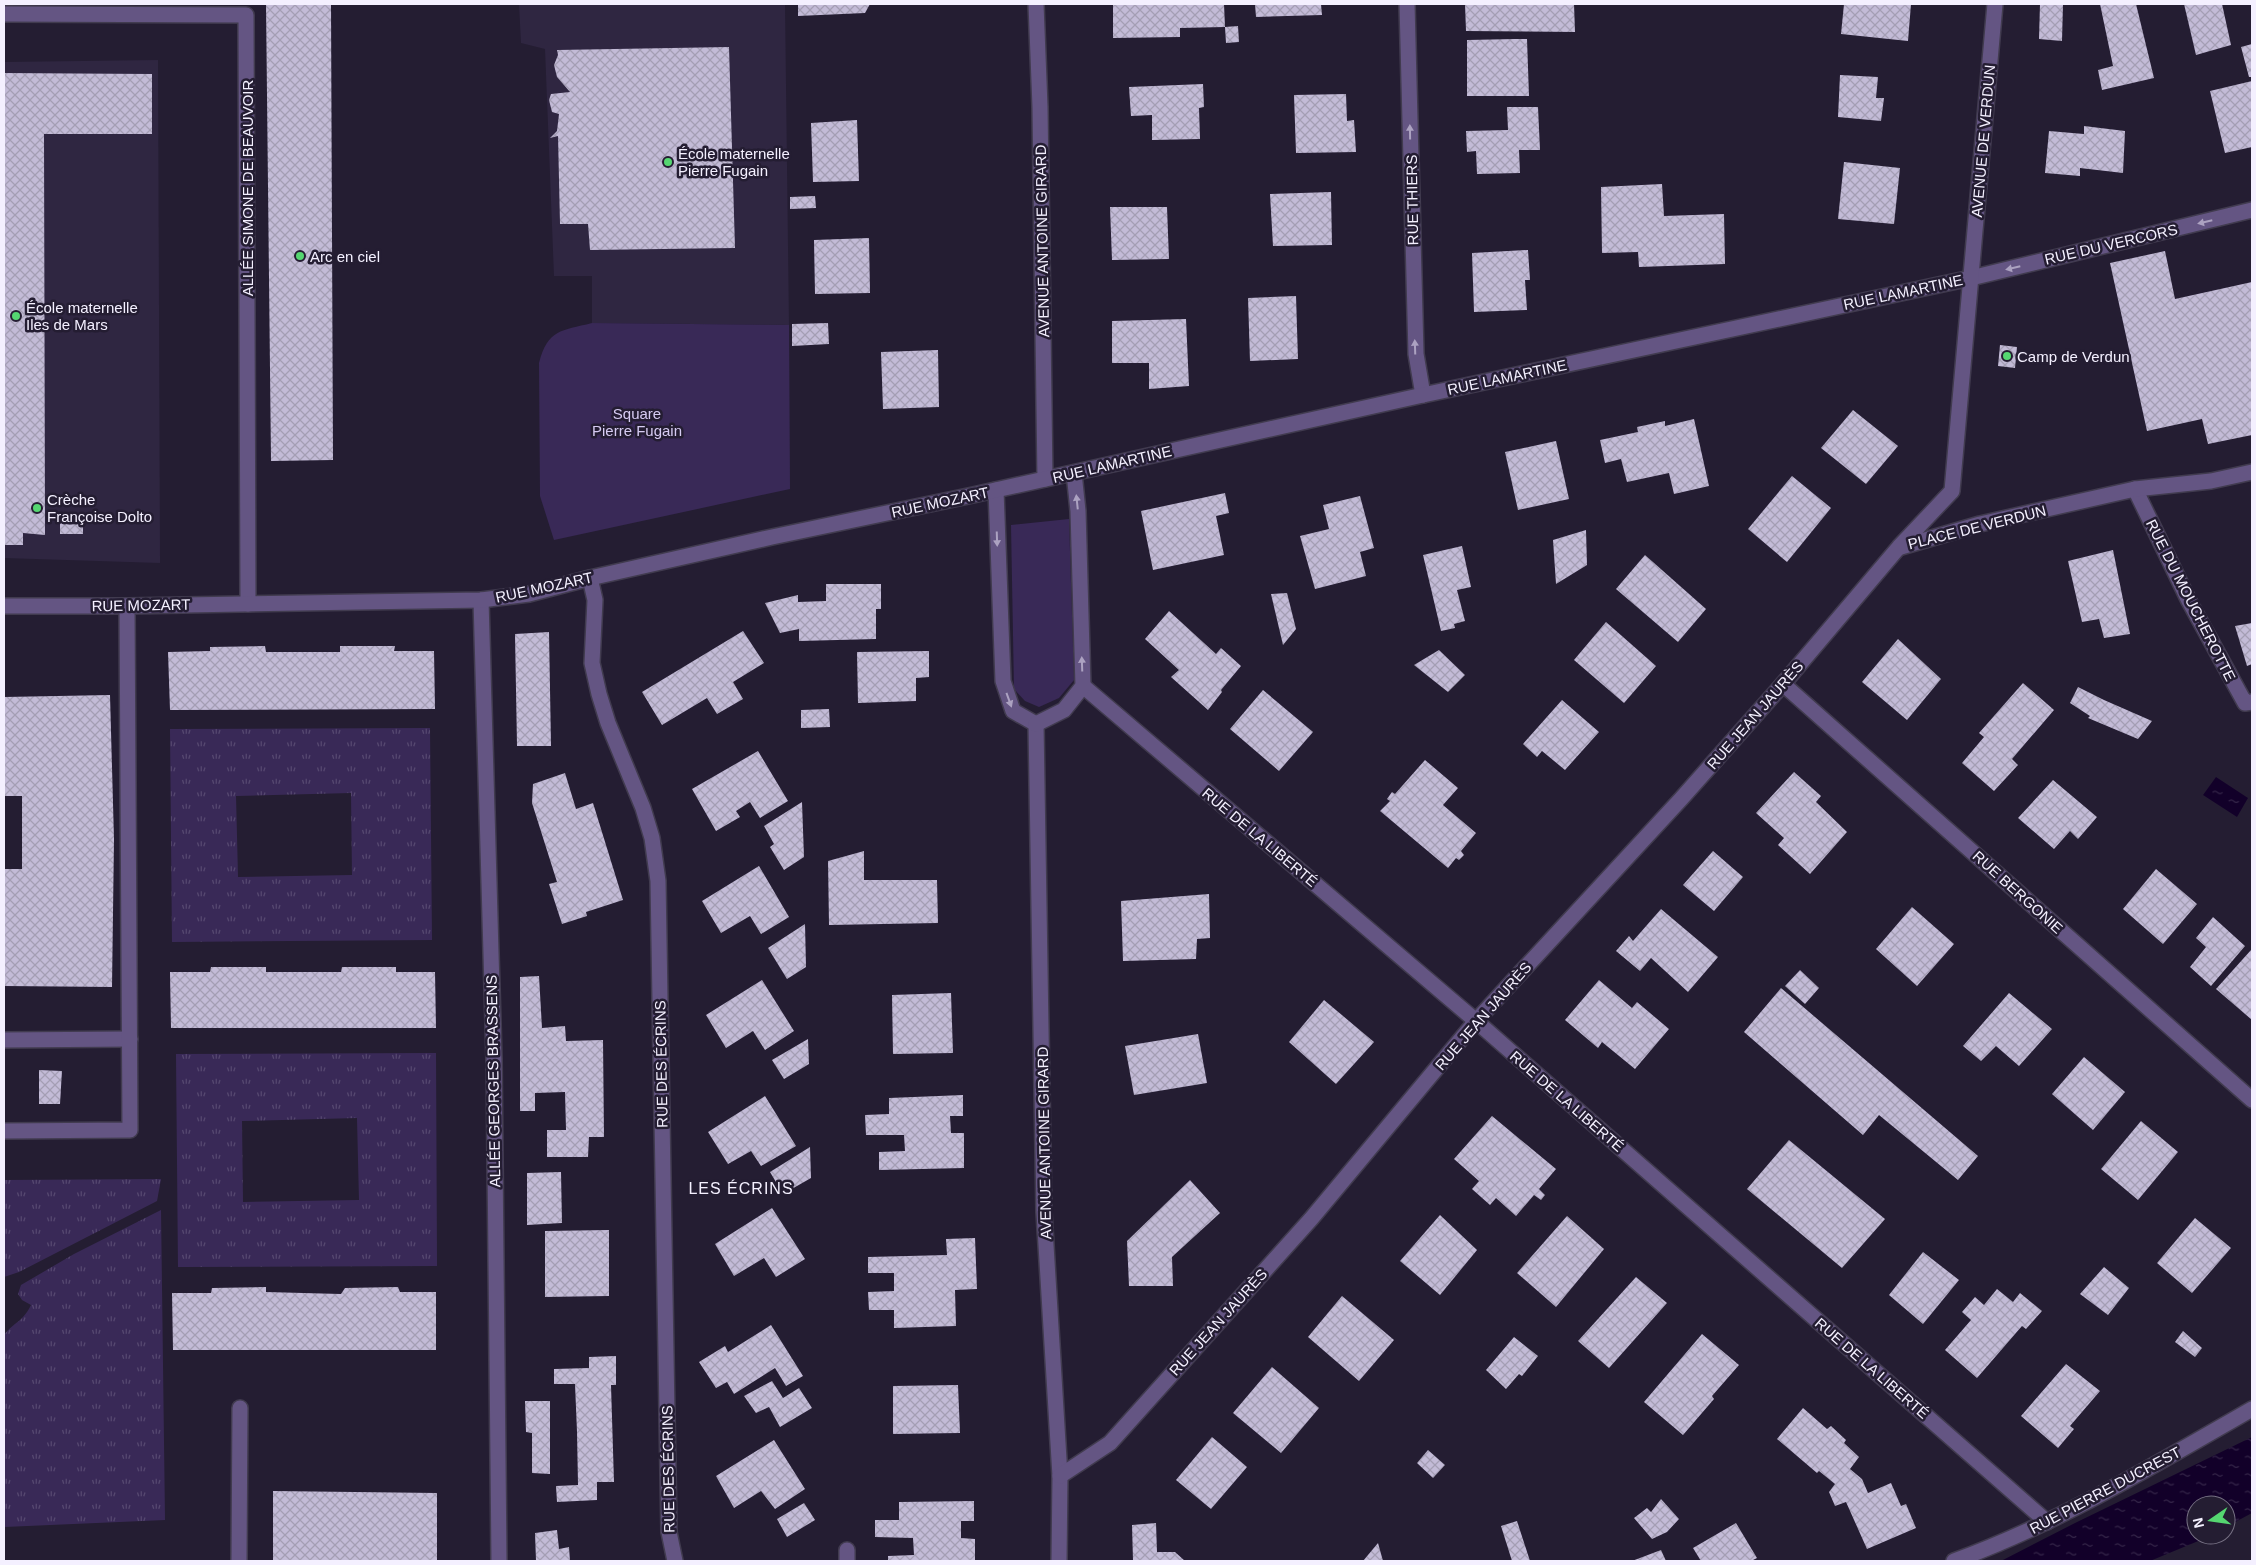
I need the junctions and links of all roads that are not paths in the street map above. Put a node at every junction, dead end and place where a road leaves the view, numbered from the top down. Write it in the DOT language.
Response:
graph roads {
  1 [pos="1036,4"];
  2 [pos="1407,4"];
  3 [pos="1995,4"];
  4 [pos="4,14"];
  5 [pos="2252,210"];
  6 [pos="1971,278"];
  7 [pos="1423,395"];
  8 [pos="2252,472"];
  9 [pos="1074,473"];
  10 [pos="1045,479"];
  11 [pos="2135,489"];
  12 [pos="996,490"];
  13 [pos="1899,547"];
  14 [pos="590,578"];
  15 [pos="482,600"];
  16 [pos="248,604"];
  17 [pos="4,606"];
  18 [pos="127,606"];
  19 [pos="1783,684"];
  20 [pos="1083,686"];
  21 [pos="2252,702"];
  22 [pos="1036,724"];
  23 [pos="1476,1021"];
  24 [pos="130,1039"];
  25 [pos="4,1040"];
  26 [pos="2252,1100"];
  27 [pos="4,1132"];
  28 [pos="240,1408"];
  29 [pos="2252,1409"];
  30 [pos="1060,1476"];
  31 [pos="2047,1522"];
  32 [pos="239,1561"];
  33 [pos="499,1561"];
  34 [pos="675,1561"];
  35 [pos="1059,1561"];
  36 [pos="1954,1561"];
  1 -- 10 [label="street, AVENUE ANTOINE GIRARD"];
  7 -- 2 [label="street, RUE THIERS, one-way"];
  3 -- 6 [label="street, AVENUE DE VERDUN"];
  4 -- 16 [label="street, ALLÉE SIMONE DE BEAUVOIR"];
  5 -- 6 [label="street, RUE DU VERCORS, one-way"];
  6 -- 7 [label="street, RUE LAMARTINE"];
  6 -- 13 [label="street, PLACE DE VERDUN"];
  7 -- 9 [label="street, RUE LAMARTINE"];
  8 -- 11 [label="street, PLACE DE VERDUN"];
  9 -- 10 [label="street, RUE LAMARTINE"];
  20 -- 9 [label="street, one-way"];
  10 -- 12 [label="street, RUE MOZART"];
  11 -- 13 [label="street, PLACE DE VERDUN"];
  11 -- 21 [label="street, RUE DU MOUCHEROTTE"];
  12 -- 14 [label="street, RUE MOZART"];
  12 -- 22 [label="street, one-way"];
  13 -- 19 [label="street, RUE JEAN JAURÈS"];
  14 -- 15 [label="street, RUE MOZART"];
  14 -- 34 [label="street, RUE DES ÉCRINS"];
  15 -- 16 [label="street, RUE MOZART"];
  15 -- 33 [label="street, ALLÉE GEORGES BRASSENS"];
  16 -- 18 [label="street, RUE MOZART"];
  17 -- 18 [label="street, RUE MOZART"];
  18 -- 24 [label="street"];
  19 -- 23 [label="street, RUE JEAN JAURÈS"];
  19 -- 26 [label="street, RUE BERGONIE"];
  20 -- 22 [label="street"];
  20 -- 23 [label="street, RUE DE LA LIBERTÉ"];
  22 -- 30 [label="street, AVENUE ANTOINE GIRARD"];
  23 -- 30 [label="street, RUE JEAN JAURÈS"];
  23 -- 31 [label="street, RUE DE LA LIBERTÉ"];
  24 -- 25 [label="street"];
  24 -- 27 [label="street"];
  28 -- 32 [label="street"];
  29 -- 31 [label="street, RUE PIERRE DUCREST"];
  30 -- 35 [label="street, AVENUE ANTOINE GIRARD"];
  31 -- 36 [label="street, RUE PIERRE DUCREST"];
}
